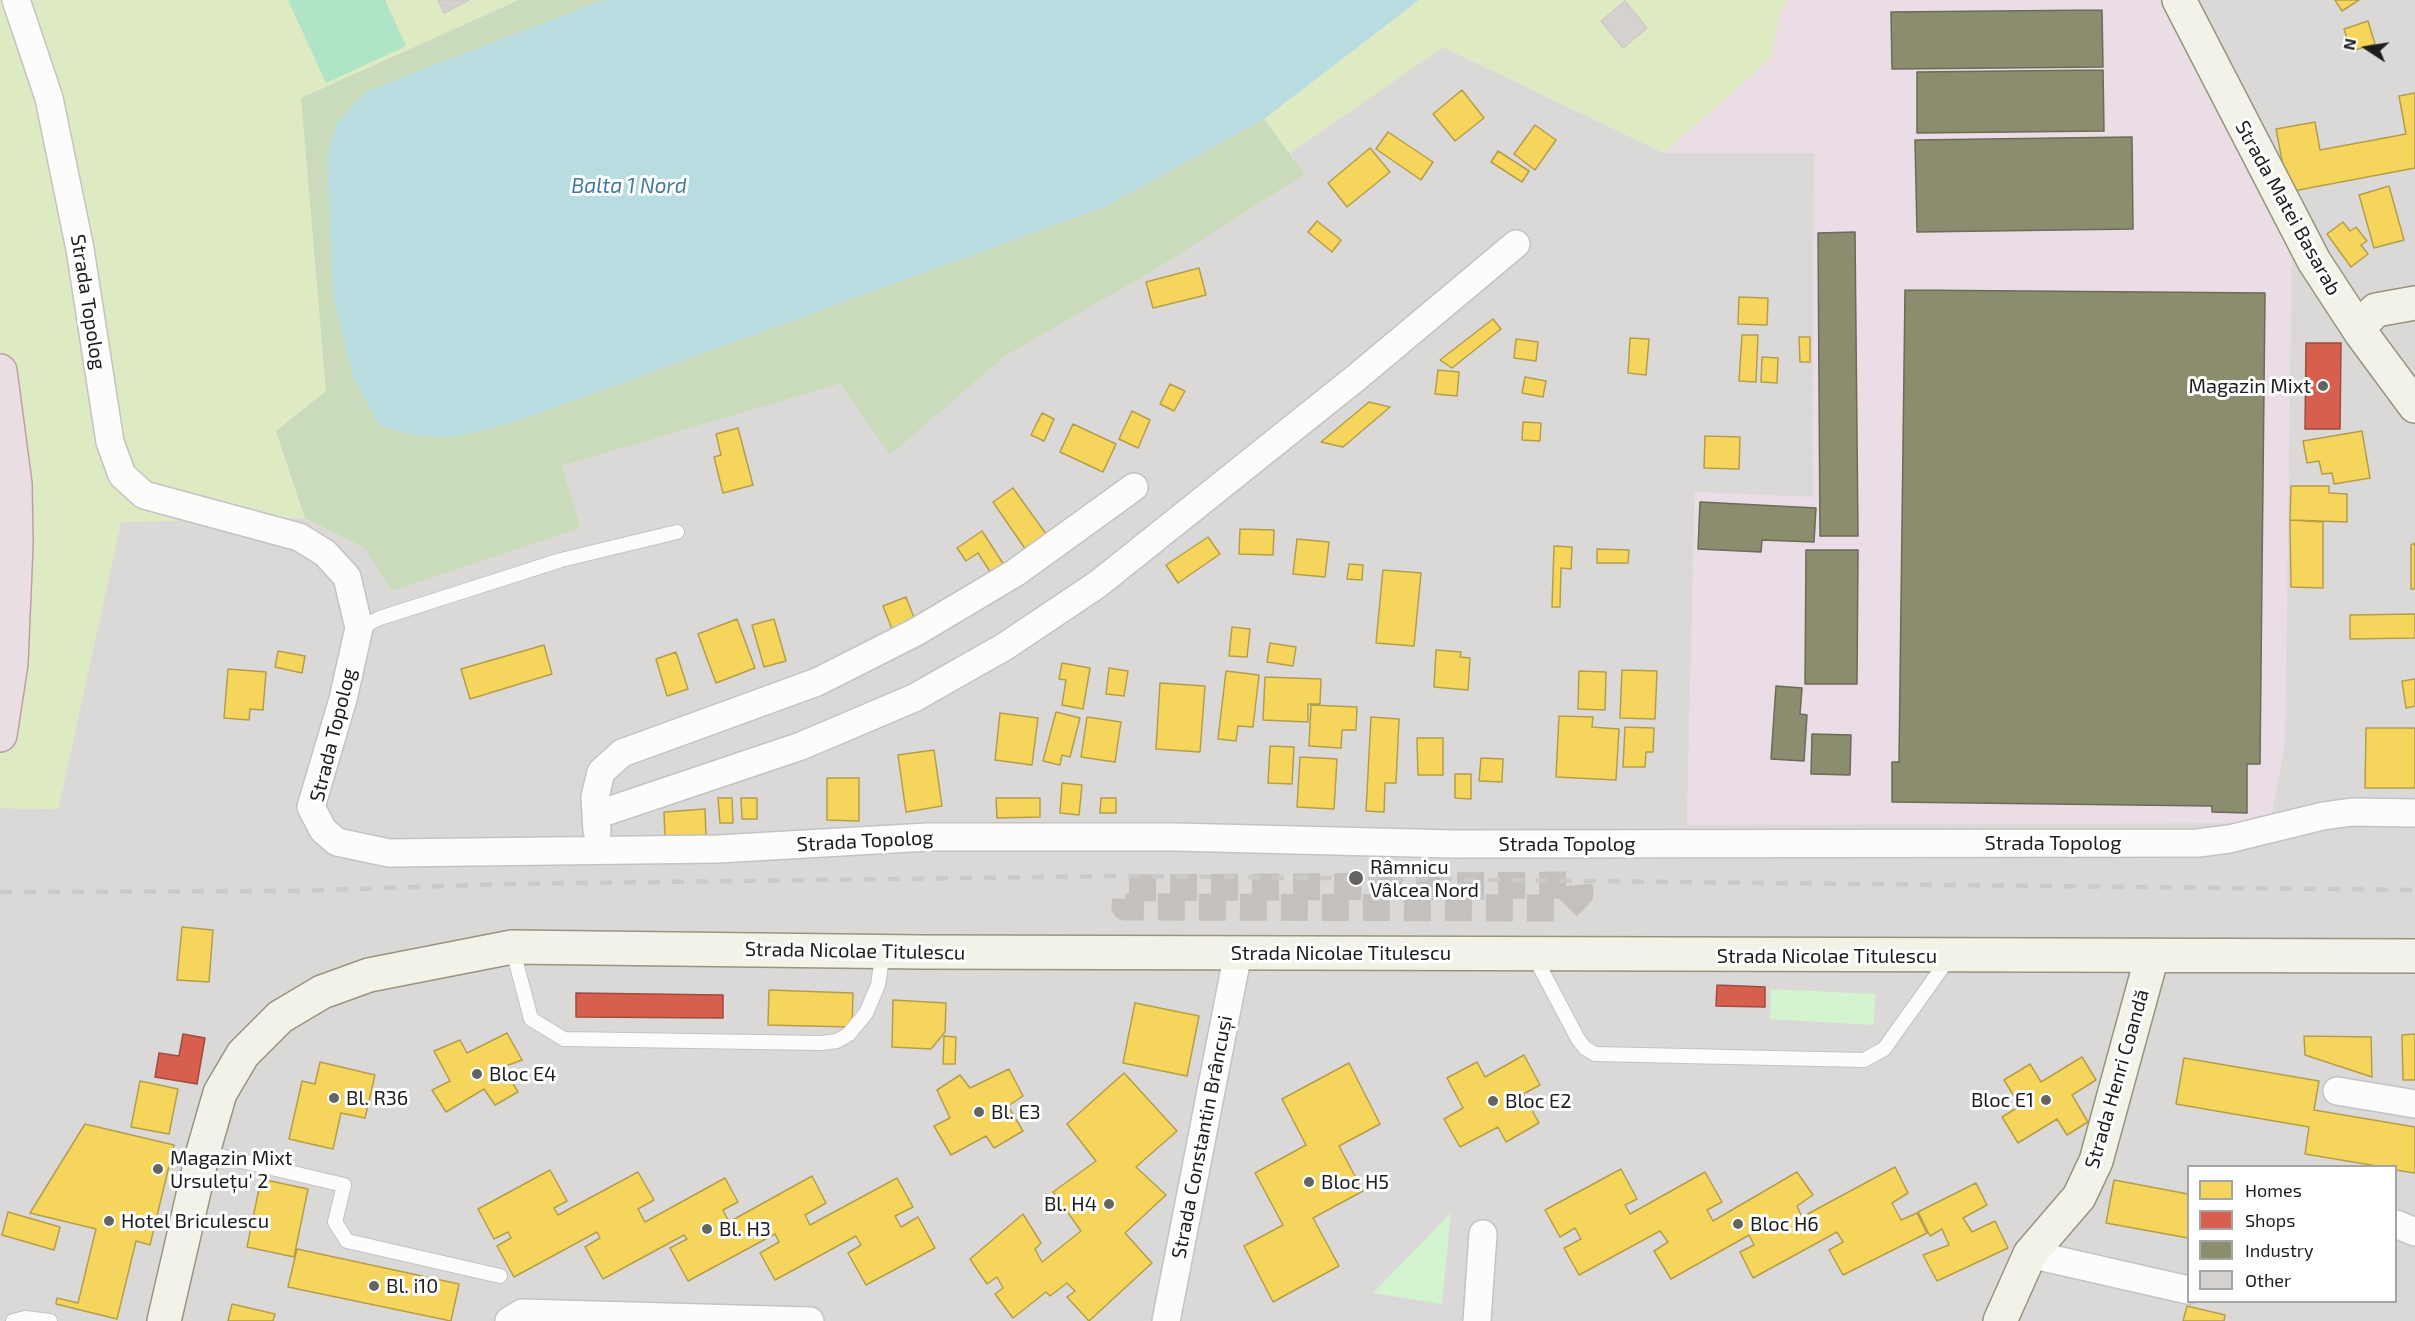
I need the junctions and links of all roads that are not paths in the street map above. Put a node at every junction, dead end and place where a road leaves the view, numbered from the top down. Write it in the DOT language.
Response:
graph roads {
  1 [pos="15,0"];
  2 [pos="2179,0"];
  3 [pos="1516,244"];
  4 [pos="2415,303"];
  5 [pos="2361,333"];
  6 [pos="0,372"];
  7 [pos="2415,406"];
  8 [pos="1134,487"];
  9 [pos="677,532"];
  10 [pos="359,628"];
  11 [pos="0,735"];
  12 [pos="2415,813"];
  13 [pos="596,815"];
  14 [pos="598,850"];
  15 [pos="512,947"];
  16 [pos="883,951"];
  17 [pos="1238,953"];
  18 [pos="1533,954"];
  19 [pos="1951,956"];
  20 [pos="2152,956"];
  21 [pos="2415,956"];
  22 [pos="2337,1091"];
  23 [pos="2415,1104"];
  24 [pos="203,1152"];
  25 [pos="2397,1224"];
  26 [pos="2415,1232"];
  27 [pos="1483,1234"];
  28 [pos="2030,1254"];
  29 [pos="500,1276"];
  30 [pos="2187,1290"];
  31 [pos="13,1321"];
  32 [pos="50,1321"];
  33 [pos="164,1321"];
  34 [pos="509,1321"];
  35 [pos="810,1321"];
  36 [pos="1166,1321"];
  37 [pos="1477,1321"];
  38 [pos="2000,1321"];
  1 -- 10 [label="street, Strada Topolog"];
  2 -- 5 [label="main road, Strada Matei Basarab"];
  3 -- 13 [label="street"];
  4 -- 5 [label="main road"];
  5 -- 7 [label="main road, Strada Matei Basarab"];
  6 -- 11 [label="highway"];
  8 -- 13 [label="street"];
  9 -- 10 [label="lane"];
  10 -- 14 [label="street, Strada Topolog"];
  12 -- 14 [label="street, Strada Topolog"];
  13 -- 14 [label="street"];
  15 -- 16 [label="main road, Strada Nicolae Titulescu"];
  15 -- 16 [label="lane"];
  15 -- 24 [label="main road, Strada Nicolae Titulescu"];
  16 -- 17 [label="main road, Strada Nicolae Titulescu"];
  17 -- 18 [label="main road, Strada Nicolae Titulescu"];
  17 -- 36 [label="street, Strada Constantin Brâncuși"];
  18 -- 19 [label="main road, Strada Nicolae Titulescu"];
  18 -- 19 [label="lane"];
  19 -- 20 [label="main road, Strada Nicolae Titulescu"];
  20 -- 21 [label="main road, Strada Nicolae Titulescu"];
  20 -- 28 [label="main road, Strada Henri Coandă"];
  22 -- 23 [label="street"];
  24 -- 29 [label="lane"];
  24 -- 33 [label="main road, Strada Nicolae Titulescu"];
  25 -- 26 [label="street"];
  27 -- 37 [label="street"];
  28 -- 30 [label="street"];
  28 -- 38 [label="main road, Strada Henri Coandă"];
  31 -- 32 [label="lane"];
  34 -- 35 [label="street"];
}
